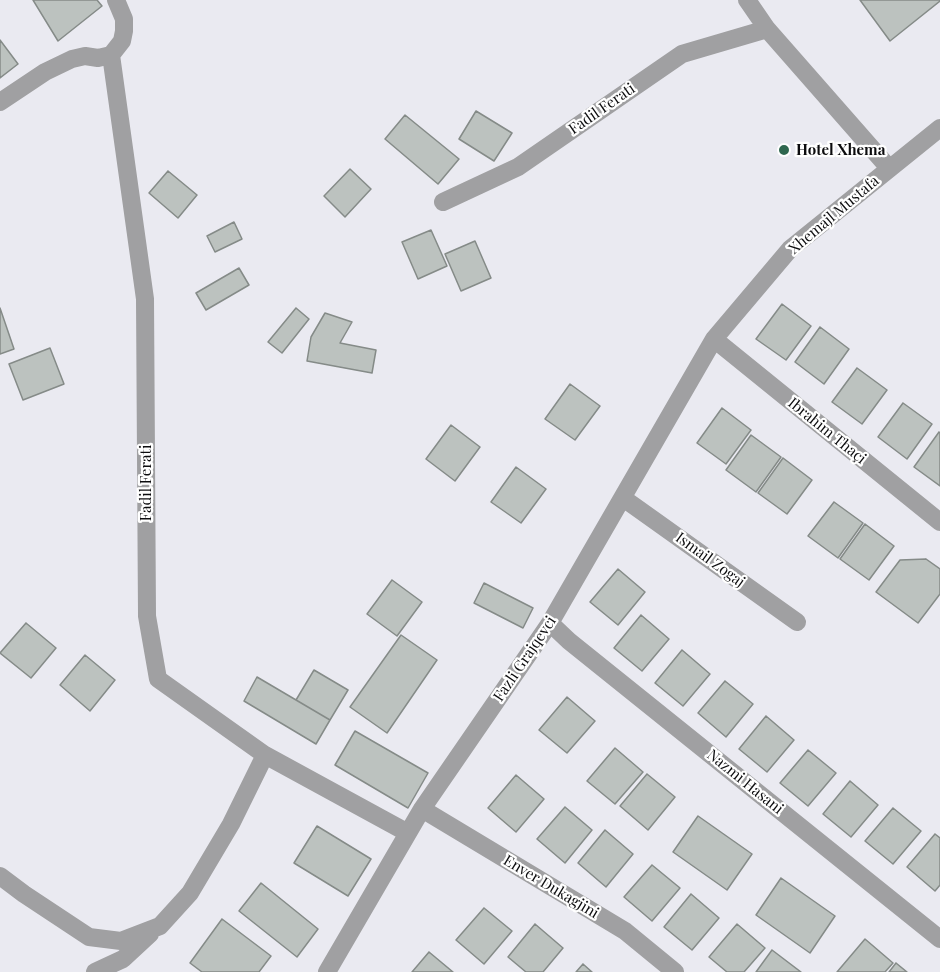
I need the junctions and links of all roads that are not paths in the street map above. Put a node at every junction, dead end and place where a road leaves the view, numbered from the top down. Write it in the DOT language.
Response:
graph roads {
  1 [pos="116,0"];
  2 [pos="747,0"];
  3 [pos="767,29"];
  4 [pos="111,55"];
  5 [pos="0,102"];
  6 [pos="940,128"];
  7 [pos="889,168"];
  8 [pos="443,202"];
  9 [pos="714,339"];
  10 [pos="623,498"];
  11 [pos="940,522"];
  12 [pos="797,622"];
  13 [pos="550,623"];
  14 [pos="265,755"];
  15 [pos="422,809"];
  16 [pos="408,833"];
  17 [pos="0,876"];
  18 [pos="160,926"];
  19 [pos="940,939"];
  20 [pos="95,972"];
  21 [pos="327,972"];
  22 [pos="675,972"];
  1 -- 4 [label="street"];
  2 -- 3 [label="street"];
  3 -- 7 [label="street"];
  3 -- 8 [label="street, Fadil Ferati"];
  4 -- 5 [label="street"];
  4 -- 14 [label="street, Fadil Ferati"];
  6 -- 7 [label="street, Xhemajl Mustafa"];
  7 -- 9 [label="street, Xhemajl Mustafa"];
  9 -- 10 [label="street, Fazli Grajqevci"];
  9 -- 11 [label="street, Ibrahim Thaçi"];
  10 -- 12 [label="street, Ismail Zogaj"];
  10 -- 13 [label="street, Fazli Grajqevci"];
  13 -- 15 [label="street, Fazli Grajqevci"];
  13 -- 19 [label="street, Nazmi Hasani"];
  14 -- 16 [label="street, Fadil Ferati"];
  14 -- 18 [label="street"];
  15 -- 16 [label="street, Fazli Grajqevci"];
  15 -- 22 [label="street, Enver Dukagjini"];
  16 -- 21 [label="street, Fazli Grajqevci"];
  17 -- 18 [label="street"];
  18 -- 20 [label="street"];
}
